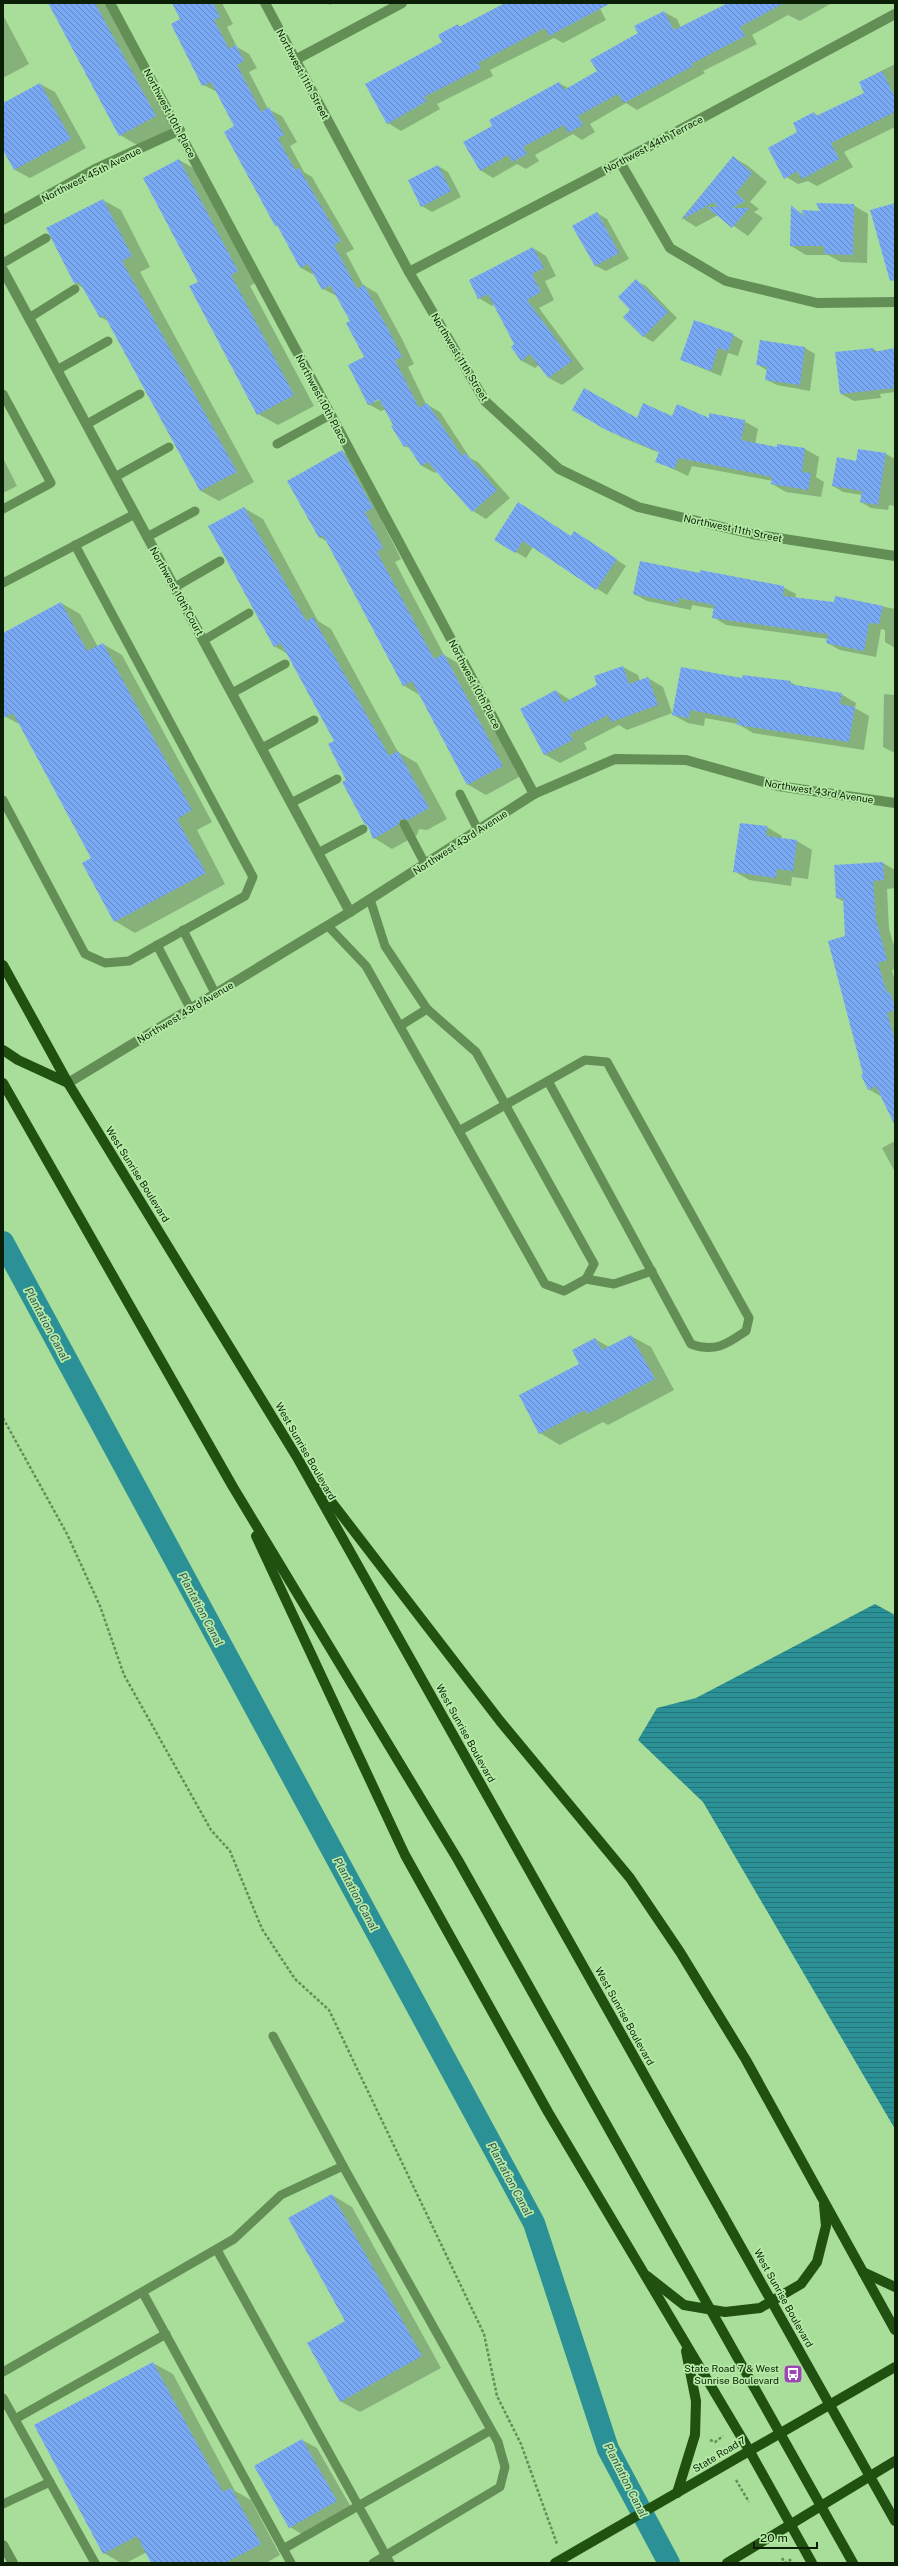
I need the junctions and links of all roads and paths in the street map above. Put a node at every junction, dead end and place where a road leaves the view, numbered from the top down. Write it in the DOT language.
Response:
graph roads {
  1 [pos="110,3"];
  2 [pos="265,3"];
  3 [pos="402,3"];
  4 [pos="895,14"];
  5 [pos="296,60"];
  6 [pos="180,130"];
  7 [pos="620,162"];
  8 [pos="3,220"];
  9 [pos="46,238"];
  10 [pos="3,263"];
  11 [pos="3,270"];
  12 [pos="409,272"];
  13 [pos="75,289"];
  14 [pos="895,302"];
  15 [pos="29,318"];
  16 [pos="108,341"];
  17 [pos="57,370"];
  18 [pos="3,394"];
  19 [pos="140,394"];
  20 [pos="330,415"];
  21 [pos="87,424"];
  22 [pos="277,444"];
  23 [pos="169,447"];
  24 [pos="115,477"];
  25 [pos="3,509"];
  26 [pos="195,511"];
  27 [pos="135,514"];
  28 [pos="147,537"];
  29 [pos="75,545"];
  30 [pos="895,556"];
  31 [pos="220,561"];
  32 [pos="3,583"];
  33 [pos="175,587"];
  34 [pos="249,613"];
  35 [pos="204,640"];
  36 [pos="285,664"];
  37 [pos="232,693"];
  38 [pos="314,720"];
  39 [pos="262,748"];
  40 [pos="337,779"];
  41 [pos="460,794"];
  42 [pos="534,794"];
  43 [pos="3,800"];
  44 [pos="291,803"];
  45 [pos="895,803"];
  46 [pos="404,824"];
  47 [pos="363,829"];
  48 [pos="478,830"];
  49 [pos="318,854"];
  50 [pos="425,864"];
  51 [pos="370,899"];
  52 [pos="350,912"];
  53 [pos="328,926"];
  54 [pos="183,930"];
  55 [pos="157,945"];
  56 [pos="3,965"];
  57 [pos="215,993"];
  58 [pos="190,1008"];
  59 [pos="427,1009"];
  60 [pos="400,1026"];
  61 [pos="3,1050"];
  62 [pos="548,1081"];
  63 [pos="3,1083"];
  64 [pos="68,1083"];
  65 [pos="505,1105"];
  66 [pos="459,1131"];
  67 [pos="652,1272"];
  68 [pos="586,1279"];
  69 [pos="3,1418"];
  70 [pos="298,1459"];
  71 [pos="233,1487"];
  72 [pos="273,2036"];
  73 [pos="343,2166"];
  74 [pos="824,2201"];
  75 [pos="217,2250"];
  76 [pos="643,2272"];
  77 [pos="863,2272"];
  78 [pos="895,2287"];
  79 [pos="144,2293"];
  80 [pos="895,2330"];
  81 [pos="166,2334"];
  82 [pos="684,2343"];
  83 [pos="895,2367"];
  84 [pos="3,2372"];
  85 [pos="3,2398"];
  86 [pos="15,2419"];
  87 [pos="491,2430"];
  88 [pos="725,2434"];
  89 [pos="710,2440"];
  90 [pos="749,2450"];
  91 [pos="895,2461"];
  92 [pos="736,2480"];
  93 [pos="50,2482"];
  94 [pos="677,2493"];
  95 [pos="749,2502"];
  96 [pos="3,2504"];
  97 [pos="358,2505"];
  98 [pos="895,2521"];
  99 [pos="791,2525"];
  100 [pos="3,2545"];
  101 [pos="283,2549"];
  102 [pos="782,2558"];
  103 [pos="388,2559"];
  104 [pos="792,2559"];
  105 [pos="559,2561"];
  106 [pos="13,2563"];
  107 [pos="95,2563"];
  108 [pos="291,2563"];
  109 [pos="373,2563"];
  110 [pos="727,2563"];
  111 [pos="785,2563"];
  112 [pos="812,2563"];
  113 [pos="853,2563"];
  1 -- 6 [label="street, Northwest 10th Place"];
  2 -- 5 [label="street, Northwest 11th Street"];
  3 -- 5 [label="street"];
  4 -- 7 [label="street, Northwest 44th Terrace"];
  5 -- 12 [label="street, Northwest 11th Street"];
  6 -- 8 [label="street, Northwest 45th Avenue"];
  6 -- 20 [label="street, Northwest 10th Place"];
  7 -- 12 [label="street, Northwest 44th Terrace"];
  7 -- 14 [label="street"];
  9 -- 10 [label="lane"];
  11 -- 15 [label="street, Northwest 10th Court"];
  12 -- 30 [label="street, Northwest 11th Street"];
  13 -- 15 [label="lane"];
  15 -- 17 [label="street, Northwest 10th Court"];
  16 -- 17 [label="lane"];
  17 -- 21 [label="street, Northwest 10th Court"];
  18 -- 25 [label="lane"];
  19 -- 21 [label="lane"];
  20 -- 22 [label="lane"];
  20 -- 42 [label="street, Northwest 10th Place"];
  21 -- 24 [label="street, Northwest 10th Court"];
  23 -- 24 [label="lane"];
  24 -- 27 [label="street, Northwest 10th Court"];
  26 -- 28 [label="lane"];
  27 -- 28 [label="street, Northwest 10th Court"];
  27 -- 29 [label="lane"];
  28 -- 33 [label="street, Northwest 10th Court"];
  29 -- 32 [label="lane"];
  29 -- 54 [label="lane"];
  31 -- 33 [label="lane"];
  33 -- 35 [label="street, Northwest 10th Court"];
  34 -- 35 [label="lane"];
  35 -- 37 [label="street, Northwest 10th Court"];
  36 -- 37 [label="lane"];
  37 -- 39 [label="street, Northwest 10th Court"];
  38 -- 39 [label="lane"];
  39 -- 44 [label="street, Northwest 10th Court"];
  40 -- 44 [label="lane"];
  41 -- 48 [label="lane"];
  42 -- 45 [label="street, Northwest 43rd Avenue"];
  42 -- 48 [label="street, Northwest 43rd Avenue"];
  43 -- 55 [label="lane"];
  44 -- 49 [label="street, Northwest 10th Court"];
  46 -- 50 [label="lane"];
  47 -- 49 [label="lane"];
  48 -- 50 [label="street, Northwest 43rd Avenue"];
  49 -- 52 [label="street, Northwest 10th Court"];
  50 -- 51 [label="street, Northwest 43rd Avenue"];
  51 -- 52 [label="street, Northwest 43rd Avenue"];
  51 -- 59 [label="lane"];
  52 -- 53 [label="street, Northwest 43rd Avenue"];
  53 -- 57 [label="street, Northwest 43rd Avenue"];
  53 -- 60 [label="lane"];
  54 -- 55 [label="lane"];
  54 -- 57 [label="lane"];
  55 -- 58 [label="lane"];
  56 -- 64 [label="main road, West Sunrise Boulevard"];
  57 -- 58 [label="street, Northwest 43rd Avenue"];
  58 -- 64 [label="street, Northwest 43rd Avenue"];
  59 -- 60 [label="lane"];
  59 -- 65 [label="lane"];
  60 -- 66 [label="lane"];
  61 -- 64 [label="main road"];
  62 -- 65 [label="lane"];
  62 -- 67 [label="lane"];
  62 -- 67 [label="lane"];
  63 -- 71 [label="main road"];
  64 -- 70 [label="main road, West Sunrise Boulevard"];
  65 -- 66 [label="lane"];
  65 -- 68 [label="lane"];
  66 -- 68 [label="lane"];
  67 -- 68 [label="lane"];
  69 -- 105 [label="path"];
  70 -- 74 [label="main road"];
  70 -- 98 [label="main road, West Sunrise Boulevard, bridge"];
  71 -- 76 [label="main road"];
  71 -- 113 [label="main road, bridge"];
  72 -- 73 [label="lane"];
  73 -- 75 [label="lane"];
  73 -- 87 [label="lane"];
  74 -- 76 [label="main road"];
  74 -- 77 [label="main road"];
  75 -- 79 [label="lane"];
  75 -- 97 [label="lane"];
  76 -- 82 [label="main road"];
  77 -- 78 [label="main road"];
  77 -- 80 [label="main road"];
  79 -- 81 [label="lane"];
  79 -- 84 [label="lane"];
  81 -- 86 [label="lane"];
  81 -- 101 [label="lane"];
  82 -- 90 [label="main road"];
  82 -- 94 [label="main road"];
  83 -- 90 [label="main road, State Road 7"];
  85 -- 86 [label="lane"];
  86 -- 93 [label="lane"];
  87 -- 97 [label="lane"];
  87 -- 103 [label="lane"];
  88 -- 89 [label="path"];
  90 -- 94 [label="main road, State Road 7"];
  90 -- 99 [label="main road"];
  91 -- 99 [label="main road"];
  92 -- 95 [label="path"];
  93 -- 96 [label="lane"];
  93 -- 107 [label="lane"];
  94 -- 105 [label="main road, State Road 7"];
  97 -- 101 [label="lane"];
  97 -- 103 [label="lane"];
  99 -- 110 [label="main road"];
  99 -- 112 [label="main road"];
  100 -- 106 [label="street"];
  101 -- 108 [label="lane"];
  102 -- 111 [label="path"];
  103 -- 109 [label="lane"];
  104 -- 111 [label="path"];
}
